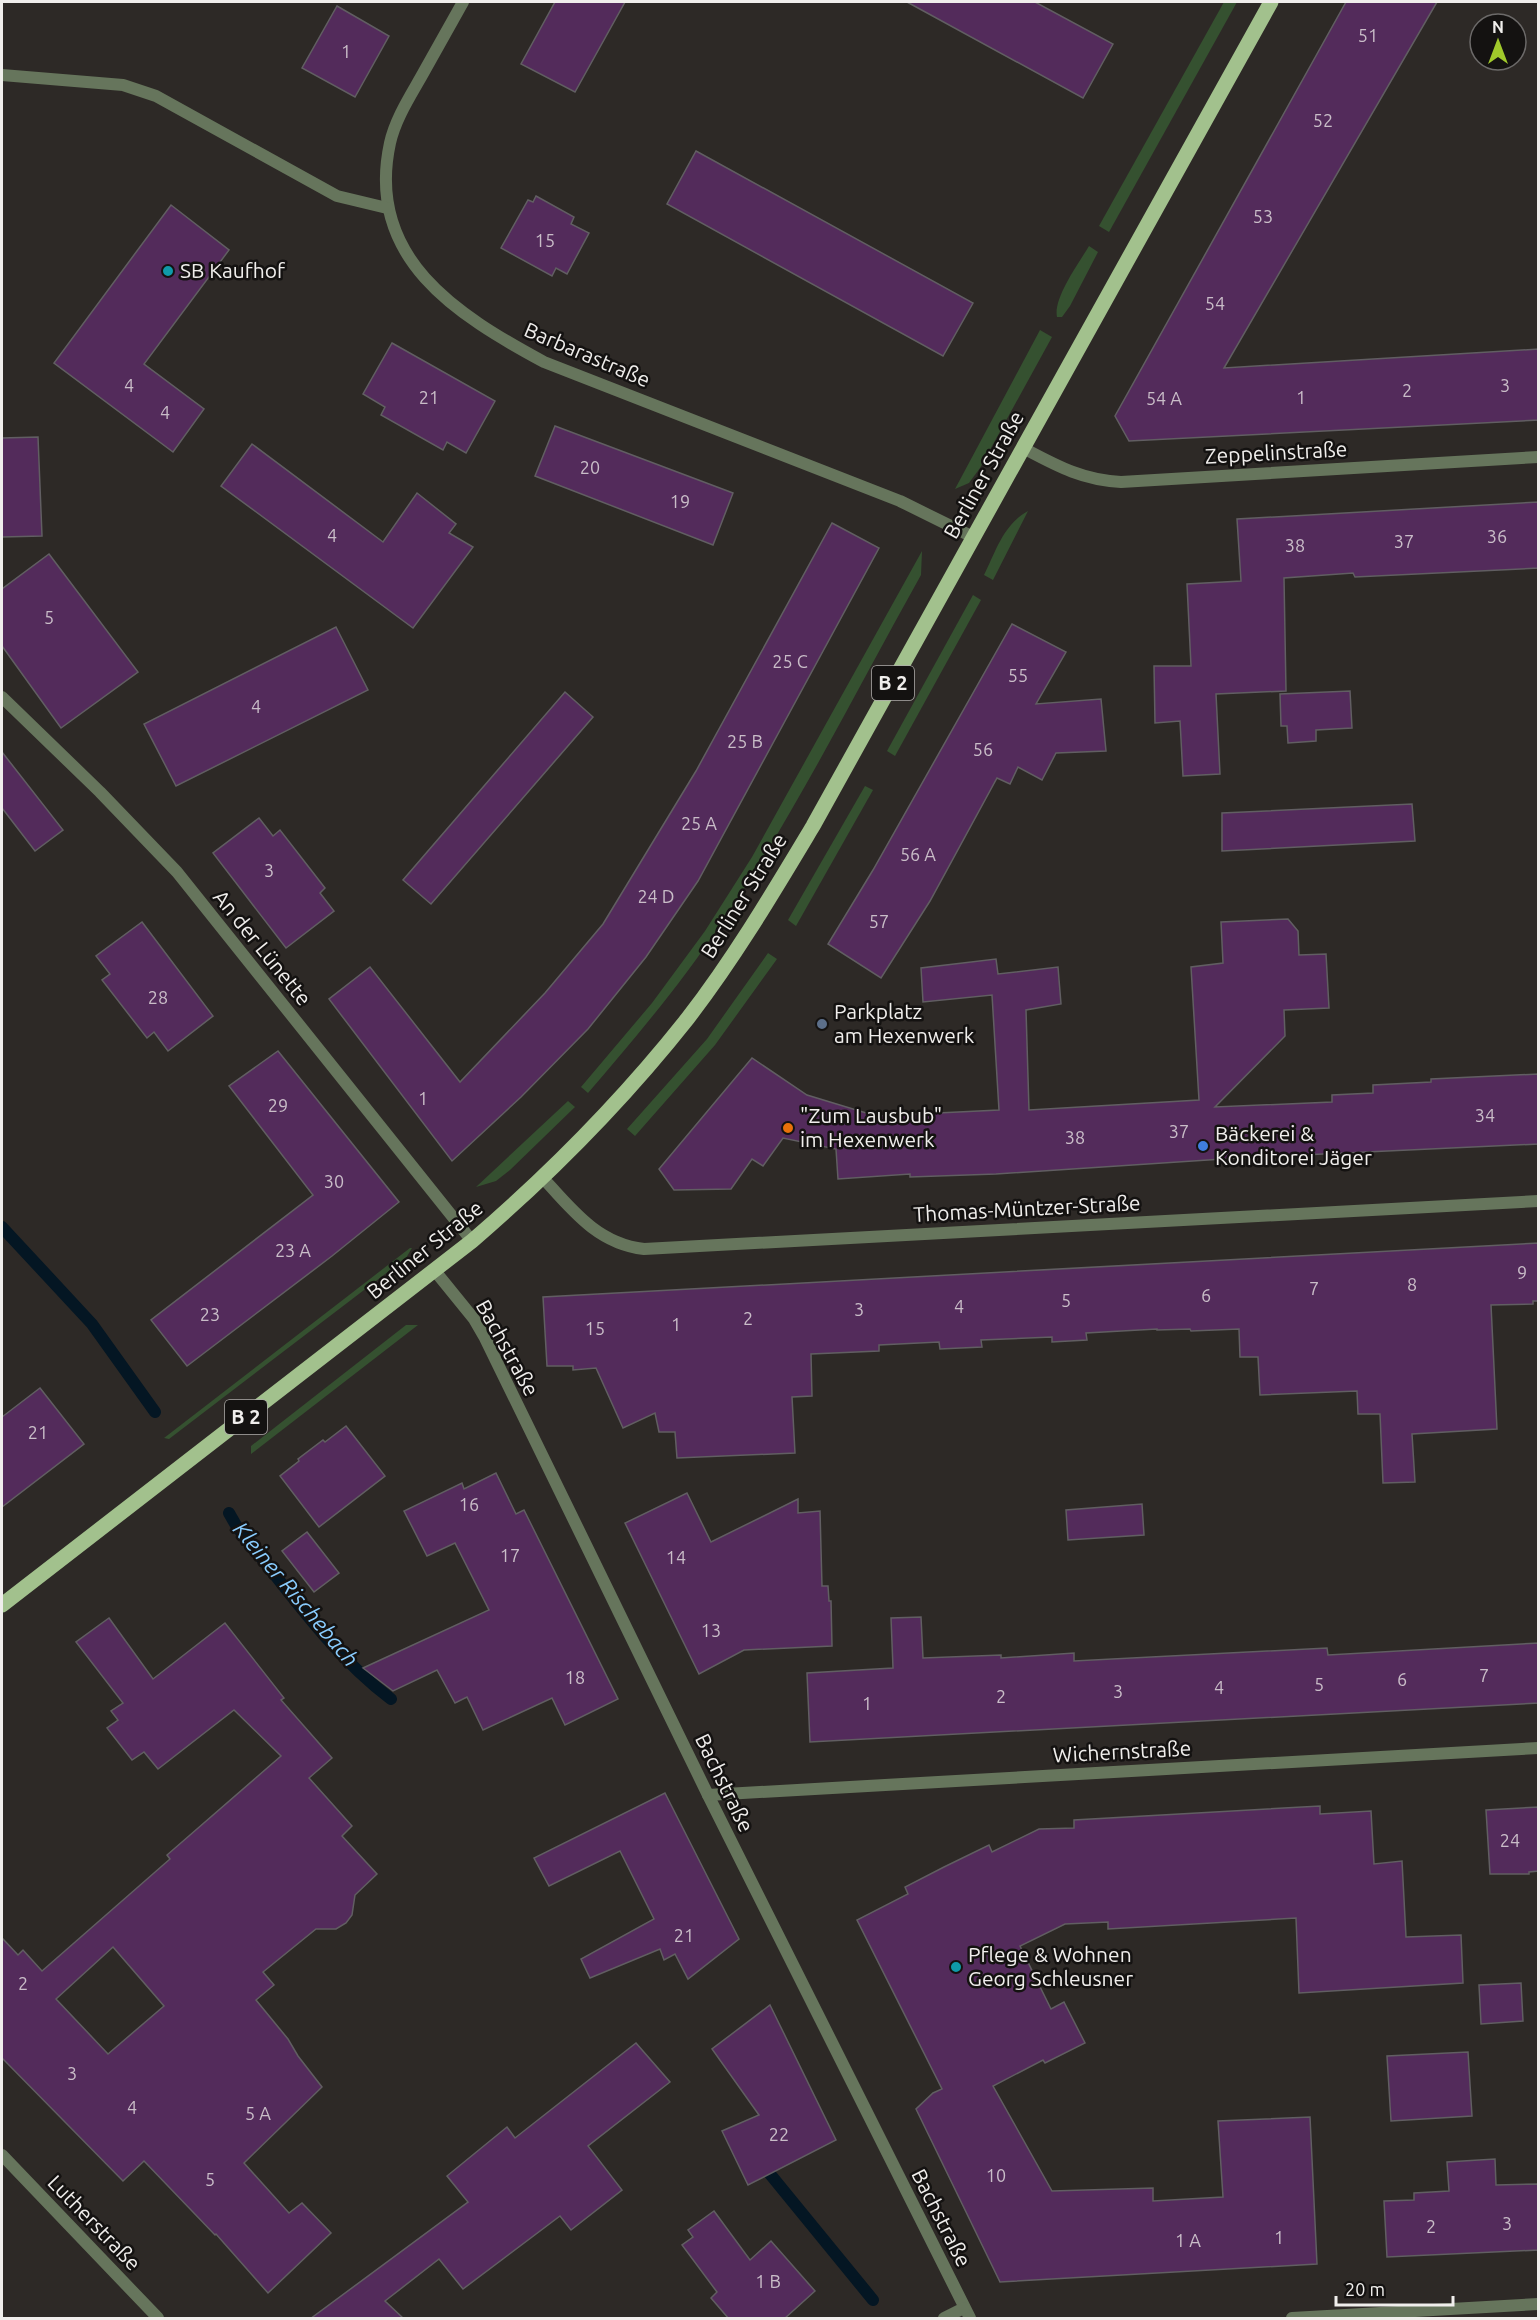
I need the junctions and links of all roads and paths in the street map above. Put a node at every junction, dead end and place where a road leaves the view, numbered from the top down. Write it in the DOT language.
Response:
graph roads {
  1 [pos="463,2"];
  2 [pos="1271,2"];
  3 [pos="2,75"];
  4 [pos="387,208"];
  5 [pos="1023,448"];
  6 [pos="1539,457"];
  7 [pos="973,537"];
  8 [pos="2,697"];
  9 [pos="543,1178"];
  10 [pos="1539,1201"];
  11 [pos="472,1241"];
  12 [pos="435,1271"];
  13 [pos="2,1605"];
  14 [pos="1539,1748"];
  15 [pos="708,1795"];
  16 [pos="2,2155"];
  17 [pos="1539,2304"];
  18 [pos="967,2313"];
  19 [pos="158,2319"];
  20 [pos="944,2319"];
  21 [pos="1292,2319"];
  1 -- 4 [label="street, Barbarastraße"];
  2 -- 5 [label="main road, Berliner Straße / B 2"];
  3 -- 4 [label="street"];
  4 -- 7 [label="street, Barbarastraße"];
  5 -- 6 [label="street, Zeppelinstraße"];
  5 -- 7 [label="main road, Berliner Straße / B 2"];
  7 -- 9 [label="main road, Berliner Straße / B 2"];
  8 -- 11 [label="street, An der Lünette"];
  9 -- 10 [label="street, Thomas-Müntzer-Straße"];
  9 -- 11 [label="main road, Berliner Straße / B 2"];
  11 -- 12 [label="main road, Berliner Straße / B 2"];
  12 -- 13 [label="main road, Berliner Straße / B 2"];
  12 -- 15 [label="street, Bachstraße"];
  14 -- 15 [label="street, Wichernstraße"];
  15 -- 18 [label="street, Bachstraße"];
  16 -- 19 [label="street, Lutherstraße"];
  17 -- 21 [label="street"];
  18 -- 20 [label="street"];
}
